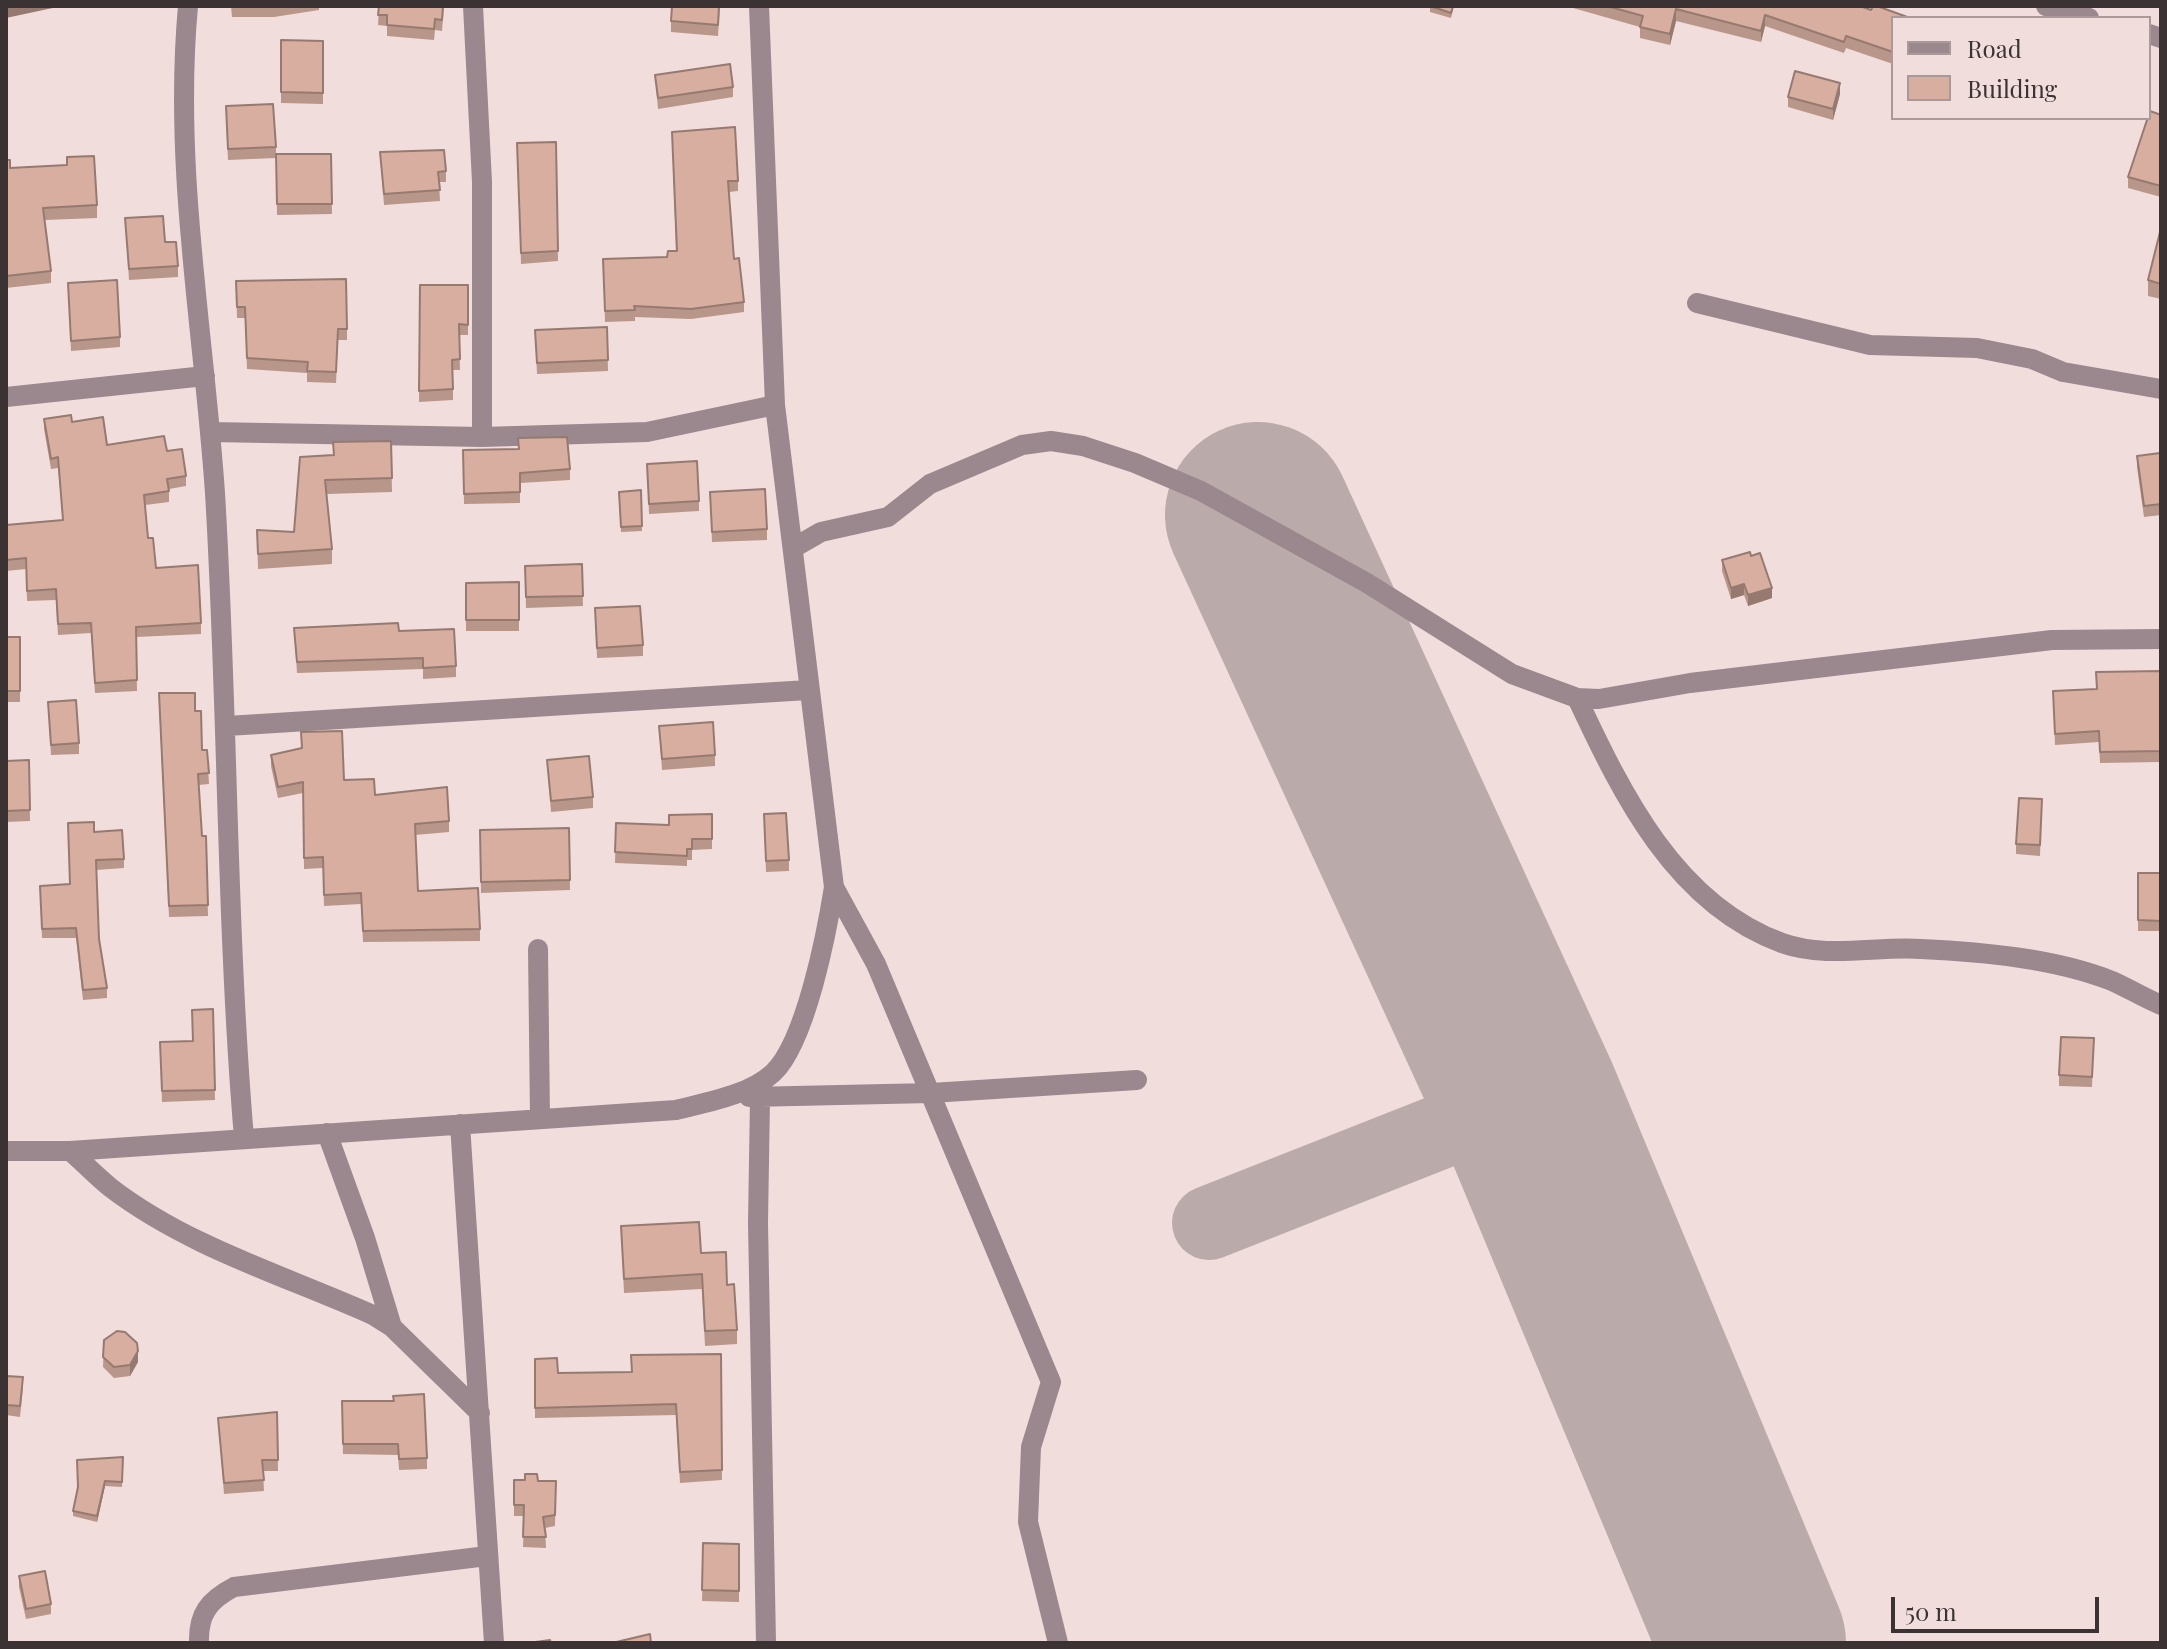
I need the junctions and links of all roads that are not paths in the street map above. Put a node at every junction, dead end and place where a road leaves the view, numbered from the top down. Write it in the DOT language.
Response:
graph roads {
  1 [pos="188,6"];
  2 [pos="473,6"];
  3 [pos="759,6"];
  4 [pos="2046,6"];
  5 [pos="2082,16"];
  6 [pos="1697,303"];
  7 [pos="205,376"];
  8 [pos="2161,389"];
  9 [pos="6,397"];
  10 [pos="775,405"];
  11 [pos="211,432"];
  12 [pos="482,437"];
  13 [pos="795,547"];
  14 [pos="2161,639"];
  15 [pos="808,690"];
  16 [pos="1577,698"];
  17 [pos="227,726"];
  18 [pos="834,887"];
  19 [pos="538,949"];
  20 [pos="2161,1005"];
  21 [pos="1137,1080"];
  22 [pos="931,1093"];
  23 [pos="733,1095"];
  24 [pos="760,1099"];
  25 [pos="540,1118"];
  26 [pos="460,1124"];
  27 [pos="327,1133"];
  28 [pos="244,1138"];
  29 [pos="6,1151"];
  30 [pos="70,1151"];
  31 [pos="392,1327"];
  32 [pos="480,1413"];
  33 [pos="487,1556"];
  34 [pos="199,1643"];
  35 [pos="494,1643"];
  36 [pos="766,1643"];
  37 [pos="1058,1643"];
  1 -- 7 [label="street"];
  2 -- 12 [label="street"];
  3 -- 10 [label="street"];
  4 -- 5 [label="street"];
  6 -- 8 [label="street"];
  7 -- 9 [label="street"];
  7 -- 11 [label="street"];
  10 -- 12 [label="street"];
  10 -- 13 [label="street"];
  11 -- 12 [label="street"];
  11 -- 17 [label="street"];
  13 -- 15 [label="street"];
  13 -- 16 [label="street"];
  14 -- 16 [label="street"];
  15 -- 17 [label="street"];
  15 -- 18 [label="street"];
  16 -- 20 [label="street"];
  17 -- 28 [label="street"];
  18 -- 22 [label="street"];
  18 -- 23 [label="street"];
  19 -- 25 [label="street"];
  21 -- 22 [label="street"];
  22 -- 24 [label="street"];
  22 -- 37 [label="street"];
  23 -- 24 [label="street"];
  23 -- 25 [label="street"];
  24 -- 36 [label="street"];
  25 -- 26 [label="street"];
  26 -- 27 [label="street"];
  26 -- 32 [label="street"];
  27 -- 28 [label="street"];
  27 -- 31 [label="street"];
  28 -- 30 [label="street"];
  29 -- 30 [label="street"];
  30 -- 31 [label="street"];
  31 -- 32 [label="street"];
  32 -- 33 [label="street"];
  33 -- 34 [label="street"];
  33 -- 35 [label="street"];
}
